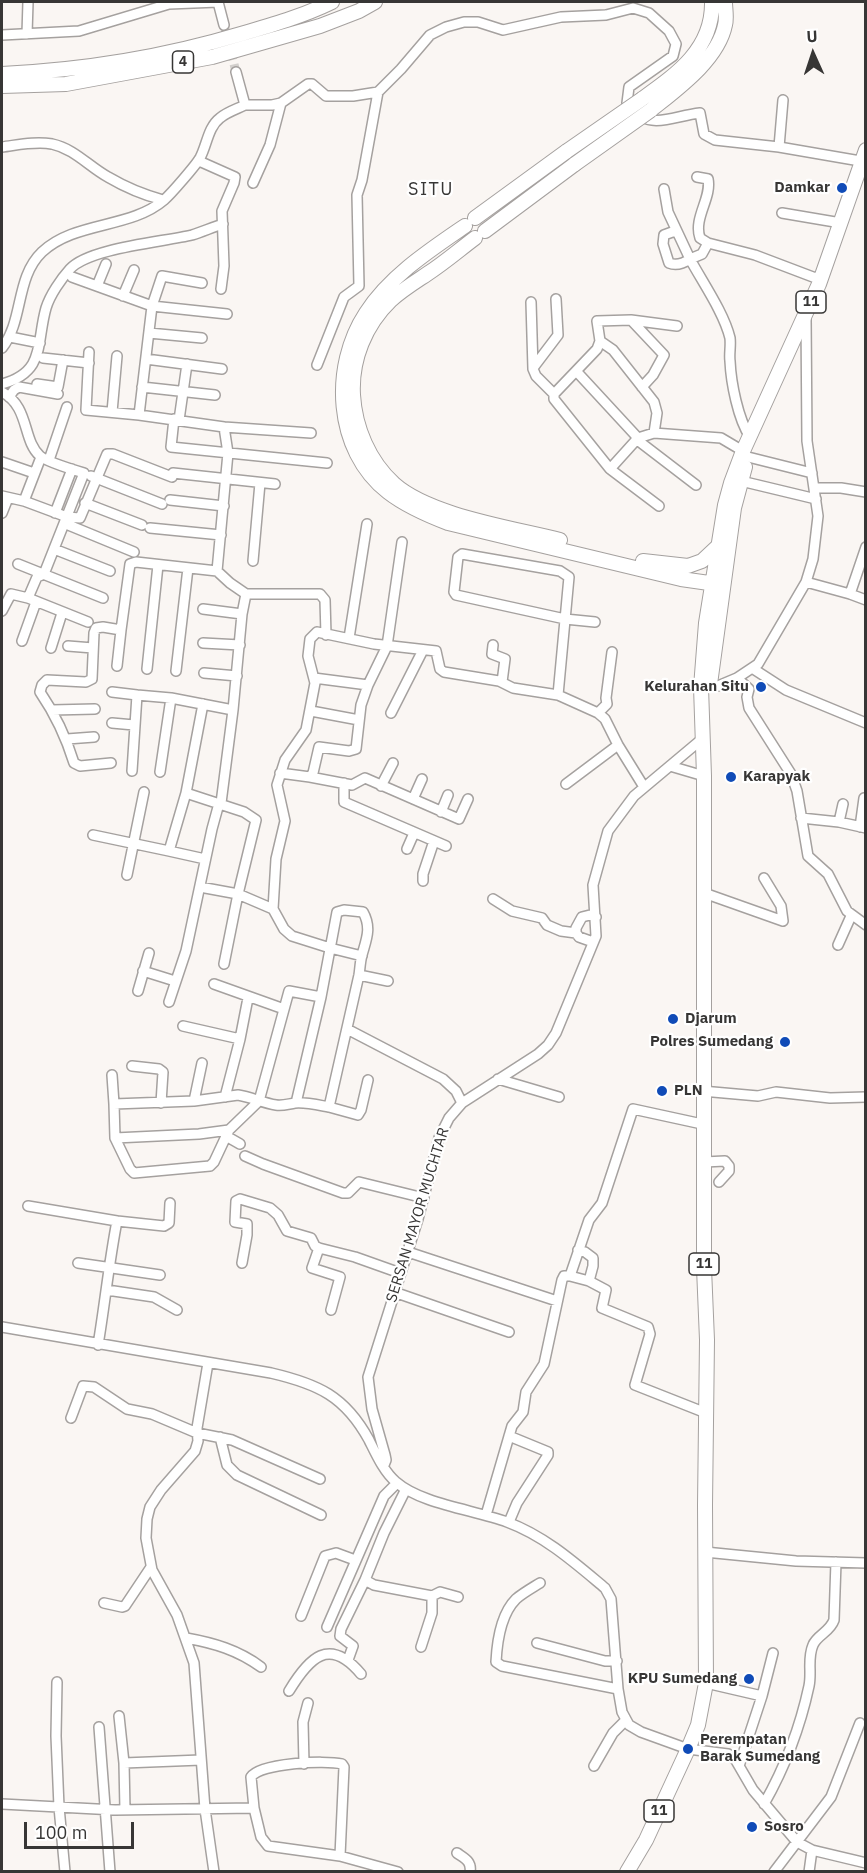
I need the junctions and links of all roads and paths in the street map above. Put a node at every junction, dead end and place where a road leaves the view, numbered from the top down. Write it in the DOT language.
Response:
graph roads {
  1 [pos="28,2"];
  2 [pos="218,2"];
  3 [pos="332,2"];
  4 [pos="375,2"];
  5 [pos="383,2"];
  6 [pos="712,2"];
  7 [pos="725,2"];
  8 [pos="732,2"];
  9 [pos="158,4"];
  10 [pos="359,11"];
  11 [pos="224,25"];
  12 [pos="725,25"];
  13 [pos="27,34"];
  14 [pos="2,35"];
  15 [pos="236,72"];
  16 [pos="2,74"];
  17 [pos="2,86"];
  18 [pos="378,92"];
  19 [pos="783,100"];
  20 [pos="281,103"];
  21 [pos="245,105"];
  22 [pos="2,147"];
  23 [pos="779,147"];
  24 [pos="865,157"];
  25 [pos="199,161"];
  26 [pos="697,177"];
  27 [pos="253,183"];
  28 [pos="664,189"];
  29 [pos="164,200"];
  30 [pos="782,213"];
  31 [pos="841,223"];
  32 [pos="222,224"];
  33 [pos="675,231"];
  34 [pos="708,243"];
  35 [pos="690,259"];
  36 [pos="106,264"];
  37 [pos="134,270"];
  38 [pos="72,277"];
  39 [pos="821,278"];
  40 [pos="202,283"];
  41 [pos="96,286"];
  42 [pos="221,289"];
  43 [pos="123,296"];
  44 [pos="556,299"];
  45 [pos="531,302"];
  46 [pos="152,306"];
  47 [pos="227,314"];
  48 [pos="806,314"];
  49 [pos="632,320"];
  50 [pos="676,326"];
  51 [pos="149,333"];
  52 [pos="10,337"];
  53 [pos="202,338"];
  54 [pos="600,341"];
  55 [pos="40,343"];
  56 [pos="2,348"];
  57 [pos="89,352"];
  58 [pos="117,356"];
  59 [pos="44,358"];
  60 [pos="146,359"];
  61 [pos="63,360"];
  62 [pos="89,363"];
  63 [pos="187,364"];
  64 [pos="317,366"];
  65 [pos="222,369"];
  66 [pos="533,369"];
  67 [pos="577,372"];
  68 [pos="2,384"];
  69 [pos="37,384"];
  70 [pos="142,387"];
  71 [pos="642,387"];
  72 [pos="183,392"];
  73 [pos="5,394"];
  74 [pos="58,394"];
  75 [pos="554,394"];
  76 [pos="215,395"];
  77 [pos="67,407"];
  78 [pos="112,412"];
  79 [pos="139,415"];
  80 [pos="176,419"];
  81 [pos="224,427"];
  82 [pos="311,433"];
  83 [pos="654,433"];
  84 [pos="637,438"];
  85 [pos="747,449"];
  86 [pos="228,454"];
  87 [pos="45,458"];
  88 [pos="2,462"];
  89 [pos="327,463"];
  90 [pos="72,469"];
  91 [pos="610,469"];
  92 [pos="34,473"];
  93 [pos="84,473"];
  94 [pos="812,473"];
  95 [pos="97,479"];
  96 [pos="226,479"];
  97 [pos="741,481"];
  98 [pos="260,483"];
  99 [pos="275,484"];
  100 [pos="696,485"];
  101 [pos="814,488"];
  102 [pos="866,492"];
  103 [pos="5,497"];
  104 [pos="816,499"];
  105 [pos="24,501"];
  106 [pos="85,503"];
  107 [pos="224,506"];
  108 [pos="659,506"];
  109 [pos="2,513"];
  110 [pos="55,513"];
  111 [pos="66,520"];
  112 [pos="367,524"];
  113 [pos="221,535"];
  114 [pos="402,542"];
  115 [pos="718,546"];
  116 [pos="866,547"];
  117 [pos="54,549"];
  118 [pos="135,552"];
  119 [pos="253,561"];
  120 [pos="643,561"];
  121 [pos="18,564"];
  122 [pos="158,565"];
  123 [pos="188,568"];
  124 [pos="218,571"];
  125 [pos="110,572"];
  126 [pos="44,574"];
  127 [pos="681,579"];
  128 [pos="717,581"];
  129 [pos="806,582"];
  130 [pos="246,594"];
  131 [pos="850,594"];
  132 [pos="103,598"];
  133 [pos="32,600"];
  134 [pos="866,600"];
  135 [pos="203,609"];
  136 [pos="2,611"];
  137 [pos="62,613"];
  138 [pos="242,614"];
  139 [pos="565,618"];
  140 [pos="88,622"];
  141 [pos="595,622"];
  142 [pos="705,623"];
  143 [pos="121,630"];
  144 [pos="326,634"];
  145 [pos="349,638"];
  146 [pos="22,641"];
  147 [pos="203,643"];
  148 [pos="240,645"];
  149 [pos="493,645"];
  150 [pos="68,646"];
  151 [pos="387,646"];
  152 [pos="51,648"];
  153 [pos="93,648"];
  154 [pos="423,650"];
  155 [pos="612,652"];
  156 [pos="117,666"];
  157 [pos="752,668"];
  158 [pos="147,669"];
  159 [pos="176,671"];
  160 [pos="204,673"];
  161 [pos="237,676"];
  162 [pos="314,678"];
  163 [pos="737,678"];
  164 [pos="502,682"];
  165 [pos="368,685"];
  166 [pos="705,687"];
  167 [pos="112,692"];
  168 [pos="137,694"];
  169 [pos="558,695"];
  170 [pos="171,698"];
  171 [pos="203,704"];
  172 [pos="95,709"];
  173 [pos="52,710"];
  174 [pos="233,710"];
  175 [pos="311,711"];
  176 [pos="391,713"];
  177 [pos="598,713"];
  178 [pos="359,720"];
  179 [pos="112,723"];
  180 [pos="866,723"];
  181 [pos="134,724"];
  182 [pos="94,737"];
  183 [pos="67,739"];
  184 [pos="702,739"];
  185 [pos="618,745"];
  186 [pos="393,762"];
  187 [pos="111,763"];
  188 [pos="670,766"];
  189 [pos="132,771"];
  190 [pos="160,772"];
  191 [pos="280,773"];
  192 [pos="704,776"];
  193 [pos="310,777"];
  194 [pos="422,779"];
  195 [pos="344,783"];
  196 [pos="566,784"];
  197 [pos="381,786"];
  198 [pos="644,787"];
  199 [pos="144,792"];
  200 [pos="186,793"];
  201 [pos="448,795"];
  202 [pos="864,798"];
  203 [pos="413,799"];
  204 [pos="468,799"];
  205 [pos="221,803"];
  206 [pos="843,804"];
  207 [pos="441,812"];
  208 [pos="801,818"];
  209 [pos="839,822"];
  210 [pos="863,828"];
  211 [pos="414,833"];
  212 [pos="93,835"];
  213 [pos="434,841"];
  214 [pos="133,844"];
  215 [pos="446,846"];
  216 [pos="407,849"];
  217 [pos="169,851"];
  218 [pos="205,859"];
  219 [pos="127,875"];
  220 [pos="764,878"];
  221 [pos="423,881"];
  222 [pos="200,887"];
  223 [pos="704,893"];
  224 [pos="238,894"];
  225 [pos="493,899"];
  226 [pos="273,909"];
  227 [pos="851,916"];
  228 [pos="596,917"];
  229 [pos="866,925"];
  230 [pos="576,933"];
  231 [pos="593,942"];
  232 [pos="838,945"];
  233 [pos="330,948"];
  234 [pos="149,953"];
  235 [pos="362,956"];
  236 [pos="224,964"];
  237 [pos="143,971"];
  238 [pos="359,975"];
  239 [pos="175,981"];
  240 [pos="388,981"];
  241 [pos="214,984"];
  242 [pos="138,991"];
  243 [pos="321,997"];
  244 [pos="248,998"];
  245 [pos="169,1002"];
  246 [pos="284,1009"];
  247 [pos="183,1026"];
  248 [pos="347,1029"];
  249 [pos="240,1039"];
  250 [pos="202,1063"];
  251 [pos="132,1066"];
  252 [pos="112,1075"];
  253 [pos="498,1079"];
  254 [pos="368,1080"];
  255 [pos="702,1091"];
  256 [pos="225,1097"];
  257 [pos="559,1097"];
  258 [pos="866,1097"];
  259 [pos="194,1101"];
  260 [pos="259,1101"];
  261 [pos="161,1103"];
  262 [pos="296,1103"];
  263 [pos="462,1103"];
  264 [pos="114,1104"];
  265 [pos="329,1107"];
  266 [pos="702,1124"];
  267 [pos="115,1138"];
  268 [pos="233,1138"];
  269 [pos="245,1156"];
  270 [pos="704,1162"];
  271 [pos="719,1182"];
  272 [pos="424,1198"];
  273 [pos="170,1203"];
  274 [pos="28,1206"];
  275 [pos="117,1221"];
  276 [pos="319,1248"];
  277 [pos="578,1250"];
  278 [pos="408,1251"];
  279 [pos="78,1263"];
  280 [pos="242,1263"];
  281 [pos="108,1267"];
  282 [pos="400,1273"];
  283 [pos="160,1275"];
  284 [pos="570,1276"];
  285 [pos="589,1281"];
  286 [pos="107,1290"];
  287 [pos="394,1292"];
  288 [pos="557,1301"];
  289 [pos="177,1310"];
  290 [pos="331,1310"];
  291 [pos="2,1327"];
  292 [pos="509,1332"];
  293 [pos="98,1345"];
  294 [pos="208,1363"];
  295 [pos="706,1413"];
  296 [pos="71,1418"];
  297 [pos="197,1433"];
  298 [pos="509,1436"];
  299 [pos="220,1437"];
  300 [pos="384,1465"];
  301 [pos="320,1479"];
  302 [pos="397,1483"];
  303 [pos="406,1489"];
  304 [pos="321,1515"];
  305 [pos="486,1515"];
  306 [pos="509,1522"];
  307 [pos="705,1552"];
  308 [pos="355,1560"];
  309 [pos="836,1562"];
  310 [pos="866,1563"];
  311 [pos="151,1567"];
  312 [pos="365,1580"];
  313 [pos="540,1583"];
  314 [pos="432,1596"];
  315 [pos="458,1597"];
  316 [pos="104,1603"];
  317 [pos="301,1616"];
  318 [pos="327,1626"];
  319 [pos="186,1638"];
  320 [pos="537,1643"];
  321 [pos="421,1647"];
  322 [pos="773,1653"];
  323 [pos="348,1660"];
  324 [pos="616,1661"];
  325 [pos="261,1668"];
  326 [pos="361,1674"];
  327 [pos="57,1682"];
  328 [pos="706,1683"];
  329 [pos="618,1689"];
  330 [pos="289,1691"];
  331 [pos="762,1696"];
  332 [pos="308,1704"];
  333 [pos="119,1716"];
  334 [pos="626,1720"];
  335 [pos="860,1723"];
  336 [pos="99,1727"];
  337 [pos="688,1749"];
  338 [pos="201,1760"];
  339 [pos="124,1763"];
  340 [pos="304,1764"];
  341 [pos="594,1766"];
  342 [pos="739,1766"];
  343 [pos="2,1804"];
  344 [pos="764,1804"];
  345 [pos="59,1807"];
  346 [pos="254,1808"];
  347 [pos="205,1809"];
  348 [pos="106,1810"];
  349 [pos="125,1810"];
  350 [pos="797,1842"];
  351 [pos="812,1850"];
  352 [pos="457,1853"];
  353 [pos="340,1856"];
  354 [pos="866,1863"];
  355 [pos="65,1872"];
  356 [pos="110,1872"];
  357 [pos="214,1872"];
  358 [pos="398,1872"];
  359 [pos="470,1872"];
  360 [pos="627,1872"];
  361 [pos="774,1872"];
  362 [pos="809,1872"];
  1 -- 13 [label="street"];
  2 -- 9 [label="street"];
  2 -- 11 [label="street"];
  3 -- 16 [label="highway, 4"];
  4 -- 10 [label="highway, 4"];
  5 -- 10 [label="highway"];
  6 -- 127 [label="highway, bridge"];
  7 -- 12 [label="highway"];
  8 -- 12 [label="highway"];
  9 -- 13 [label="street"];
  10 -- 17 [label="highway, 4"];
  12 -- 120 [label="highway, bridge"];
  13 -- 14 [label="street"];
  15 -- 21 [label="street"];
  18 -- 20 [label="street"];
  18 -- 23 [label="street"];
  18 -- 64 [label="street"];
  19 -- 23 [label="street"];
  20 -- 21 [label="street"];
  20 -- 27 [label="street"];
  21 -- 25 [label="street"];
  22 -- 29 [label="street"];
  23 -- 24 [label="street"];
  24 -- 31 [label="highway, 11"];
  25 -- 29 [label="street"];
  25 -- 32 [label="street"];
  26 -- 34 [label="street"];
  28 -- 33 [label="street"];
  29 -- 52 [label="street"];
  30 -- 31 [label="street"];
  31 -- 39 [label="highway, 11"];
  32 -- 42 [label="street"];
  32 -- 55 [label="street"];
  33 -- 35 [label="street"];
  33 -- 35 [label="street"];
  34 -- 35 [label="street"];
  34 -- 39 [label="street"];
  35 -- 85 [label="street"];
  36 -- 41 [label="street"];
  37 -- 43 [label="street"];
  38 -- 41 [label="street"];
  39 -- 48 [label="highway, 11"];
  40 -- 46 [label="street"];
  41 -- 43 [label="street"];
  43 -- 46 [label="street"];
  44 -- 66 [label="street"];
  45 -- 66 [label="street"];
  46 -- 47 [label="street"];
  46 -- 51 [label="street"];
  48 -- 85 [label="highway, 11"];
  48 -- 94 [label="street"];
  49 -- 50 [label="street"];
  49 -- 54 [label="street"];
  49 -- 71 [label="street"];
  51 -- 53 [label="street"];
  51 -- 60 [label="street"];
  52 -- 55 [label="street"];
  52 -- 56 [label="street"];
  54 -- 67 [label="street"];
  54 -- 71 [label="street"];
  55 -- 68 [label="street"];
  57 -- 62 [label="street"];
  58 -- 78 [label="street"];
  59 -- 61 [label="street"];
  60 -- 63 [label="street"];
  60 -- 70 [label="street"];
  61 -- 62 [label="street"];
  61 -- 69 [label="street"];
  62 -- 78 [label="street"];
  63 -- 65 [label="street"];
  63 -- 72 [label="street"];
  66 -- 75 [label="street"];
  67 -- 75 [label="street"];
  67 -- 84 [label="street"];
  70 -- 72 [label="street"];
  70 -- 79 [label="street"];
  71 -- 83 [label="street"];
  72 -- 76 [label="street"];
  72 -- 80 [label="street"];
  73 -- 74 [label="street"];
  73 -- 87 [label="street"];
  75 -- 91 [label="street"];
  77 -- 87 [label="street"];
  78 -- 79 [label="street"];
  79 -- 80 [label="street"];
  80 -- 81 [label="street"];
  80 -- 86 [label="street"];
  81 -- 82 [label="street"];
  81 -- 86 [label="street"];
  83 -- 84 [label="street"];
  83 -- 85 [label="street"];
  84 -- 91 [label="street"];
  84 -- 100 [label="street"];
  85 -- 94 [label="street"];
  85 -- 97 [label="highway, 11"];
  85 -- 115 [label="highway, 11"];
  86 -- 89 [label="street"];
  86 -- 96 [label="street"];
  87 -- 90 [label="street"];
  87 -- 92 [label="street"];
  88 -- 92 [label="street"];
  90 -- 93 [label="street"];
  90 -- 110 [label="street"];
  91 -- 108 [label="street"];
  92 -- 105 [label="street"];
  93 -- 95 [label="street"];
  93 -- 111 [label="street"];
  94 -- 101 [label="street"];
  95 -- 96 [label="street"];
  95 -- 106 [label="street"];
  95 -- 107 [label="street"];
  96 -- 98 [label="street"];
  96 -- 107 [label="street"];
  97 -- 104 [label="street"];
  97 -- 128 [label="highway, 11"];
  98 -- 99 [label="street"];
  98 -- 119 [label="street"];
  101 -- 102 [label="street"];
  101 -- 104 [label="street"];
  103 -- 105 [label="street"];
  103 -- 109 [label="street"];
  104 -- 129 [label="street"];
  105 -- 110 [label="street"];
  106 -- 111 [label="street"];
  106 -- 113 [label="street"];
  107 -- 113 [label="street"];
  110 -- 111 [label="street"];
  111 -- 117 [label="street"];
  111 -- 118 [label="street"];
  112 -- 145 [label="street"];
  113 -- 124 [label="street"];
  114 -- 151 [label="street"];
  115 -- 120 [label="highway"];
  115 -- 128 [label="highway, 11"];
  116 -- 131 [label="street"];
  117 -- 125 [label="street"];
  117 -- 126 [label="street"];
  120 -- 128 [label="highway"];
  121 -- 126 [label="street"];
  122 -- 123 [label="street"];
  122 -- 143 [label="street"];
  122 -- 158 [label="street"];
  123 -- 124 [label="street"];
  123 -- 159 [label="street"];
  124 -- 130 [label="street"];
  126 -- 132 [label="street"];
  126 -- 133 [label="street"];
  127 -- 128 [label="highway"];
  127 -- 142 [label="highway"];
  128 -- 142 [label="highway, 11"];
  128 -- 166 [label="highway, 11"];
  129 -- 131 [label="street"];
  129 -- 157 [label="street"];
  130 -- 138 [label="street"];
  130 -- 144 [label="street"];
  131 -- 134 [label="street"];
  133 -- 136 [label="street"];
  133 -- 137 [label="street"];
  133 -- 146 [label="street"];
  135 -- 138 [label="street"];
  137 -- 140 [label="street"];
  137 -- 152 [label="street"];
  138 -- 148 [label="street"];
  139 -- 139 [label="street"];
  139 -- 141 [label="street"];
  139 -- 169 [label="street"];
  142 -- 166 [label="highway, 11"];
  143 -- 153 [label="street"];
  143 -- 156 [label="street"];
  144 -- 145 [label="street"];
  144 -- 162 [label="street"];
  145 -- 151 [label="street"];
  147 -- 148 [label="street"];
  148 -- 161 [label="street"];
  149 -- 164 [label="street"];
  150 -- 153 [label="street"];
  151 -- 154 [label="street"];
  151 -- 165 [label="street"];
  153 -- 173 [label="street"];
  154 -- 164 [label="street"];
  154 -- 176 [label="street"];
  155 -- 177 [label="street"];
  157 -- 163 [label="street"];
  157 -- 180 [label="street"];
  160 -- 161 [label="street"];
  161 -- 174 [label="street"];
  162 -- 165 [label="street"];
  162 -- 175 [label="street"];
  163 -- 166 [label="street"];
  163 -- 208 [label="street"];
  164 -- 169 [label="street"];
  165 -- 178 [label="street"];
  166 -- 184 [label="highway, 11"];
  167 -- 168 [label="street"];
  168 -- 170 [label="street"];
  168 -- 181 [label="street"];
  169 -- 177 [label="street"];
  170 -- 171 [label="street"];
  170 -- 190 [label="street"];
  171 -- 174 [label="street"];
  171 -- 200 [label="street"];
  172 -- 173 [label="street"];
  173 -- 183 [label="street"];
  174 -- 205 [label="street"];
  175 -- 178 [label="street"];
  175 -- 191 [label="street"];
  177 -- 185 [label="street"];
  178 -- 193 [label="street"];
  179 -- 181 [label="street"];
  181 -- 189 [label="street"];
  182 -- 183 [label="street"];
  183 -- 187 [label="street"];
  184 -- 188 [label="street, SERSAN MAYOR MUCHTAR"];
  184 -- 192 [label="highway, 11"];
  185 -- 196 [label="street"];
  185 -- 198 [label="street"];
  186 -- 197 [label="street"];
  188 -- 192 [label="street"];
  188 -- 198 [label="street, SERSAN MAYOR MUCHTAR"];
  191 -- 193 [label="street"];
  191 -- 226 [label="street"];
  192 -- 223 [label="highway, 11"];
  193 -- 195 [label="street"];
  194 -- 203 [label="street"];
  195 -- 197 [label="street"];
  195 -- 211 [label="street"];
  197 -- 203 [label="street"];
  198 -- 228 [label="street, SERSAN MAYOR MUCHTAR"];
  199 -- 214 [label="street"];
  200 -- 205 [label="street"];
  200 -- 217 [label="street"];
  201 -- 207 [label="street"];
  202 -- 210 [label="street"];
  203 -- 207 [label="street"];
  204 -- 207 [label="street"];
  205 -- 218 [label="street"];
  205 -- 224 [label="street"];
  206 -- 209 [label="street"];
  208 -- 209 [label="street"];
  208 -- 227 [label="street"];
  209 -- 210 [label="street"];
  211 -- 213 [label="street"];
  211 -- 216 [label="street"];
  212 -- 214 [label="street"];
  213 -- 215 [label="street"];
  213 -- 221 [label="street"];
  214 -- 217 [label="street"];
  214 -- 219 [label="street"];
  217 -- 218 [label="street"];
  218 -- 222 [label="street"];
  220 -- 223 [label="street"];
  222 -- 224 [label="street"];
  222 -- 239 [label="street"];
  223 -- 255 [label="highway, 11"];
  224 -- 226 [label="street"];
  224 -- 236 [label="street"];
  225 -- 230 [label="street"];
  226 -- 233 [label="street"];
  227 -- 229 [label="street"];
  227 -- 232 [label="street"];
  228 -- 230 [label="street"];
  228 -- 231 [label="street, SERSAN MAYOR MUCHTAR"];
  230 -- 231 [label="street"];
  231 -- 253 [label="street, SERSAN MAYOR MUCHTAR"];
  233 -- 235 [label="street"];
  233 -- 235 [label="street"];
  233 -- 243 [label="street"];
  234 -- 237 [label="street"];
  235 -- 238 [label="street"];
  237 -- 239 [label="street"];
  237 -- 242 [label="street"];
  238 -- 240 [label="street"];
  238 -- 248 [label="street"];
  239 -- 245 [label="street"];
  241 -- 244 [label="street"];
  243 -- 246 [label="street"];
  243 -- 262 [label="street"];
  244 -- 246 [label="street"];
  244 -- 249 [label="street"];
  246 -- 260 [label="street"];
  247 -- 249 [label="street"];
  248 -- 263 [label="street"];
  248 -- 265 [label="street"];
  249 -- 256 [label="street"];
  250 -- 259 [label="street"];
  251 -- 261 [label="street"];
  252 -- 264 [label="street"];
  253 -- 257 [label="street"];
  253 -- 263 [label="street, SERSAN MAYOR MUCHTAR"];
  254 -- 265 [label="street"];
  255 -- 258 [label="street"];
  255 -- 266 [label="highway, 11"];
  256 -- 259 [label="street"];
  256 -- 260 [label="street"];
  259 -- 261 [label="street"];
  260 -- 262 [label="street"];
  260 -- 268 [label="street"];
  261 -- 264 [label="street"];
  262 -- 265 [label="street"];
  263 -- 272 [label="street, SERSAN MAYOR MUCHTAR"];
  264 -- 267 [label="street"];
  266 -- 270 [label="highway, 11"];
  266 -- 277 [label="street"];
  267 -- 268 [label="street"];
  267 -- 268 [label="street"];
  269 -- 272 [label="street"];
  270 -- 271 [label="street"];
  270 -- 295 [label="highway, 11"];
  272 -- 278 [label="street, SERSAN MAYOR MUCHTAR"];
  273 -- 275 [label="street"];
  274 -- 275 [label="street"];
  275 -- 281 [label="street"];
  276 -- 280 [label="street"];
  276 -- 282 [label="street"];
  276 -- 290 [label="street"];
  277 -- 284 [label="street"];
  277 -- 285 [label="street"];
  278 -- 282 [label="street, SERSAN MAYOR MUCHTAR"];
  278 -- 288 [label="street"];
  279 -- 281 [label="street"];
  281 -- 283 [label="street"];
  281 -- 286 [label="street"];
  282 -- 287 [label="street, SERSAN MAYOR MUCHTAR"];
  284 -- 285 [label="street"];
  284 -- 288 [label="street"];
  285 -- 295 [label="street"];
  286 -- 289 [label="street"];
  286 -- 293 [label="street"];
  287 -- 292 [label="street"];
  287 -- 300 [label="street, SERSAN MAYOR MUCHTAR"];
  288 -- 298 [label="street"];
  291 -- 293 [label="street"];
  293 -- 294 [label="street"];
  294 -- 297 [label="street"];
  294 -- 300 [label="street"];
  295 -- 307 [label="highway, 11"];
  296 -- 297 [label="street"];
  297 -- 299 [label="street"];
  297 -- 311 [label="street"];
  298 -- 305 [label="street"];
  298 -- 306 [label="street"];
  299 -- 301 [label="street"];
  299 -- 304 [label="street"];
  300 -- 302 [label="street"];
  302 -- 303 [label="street"];
  302 -- 308 [label="street"];
  303 -- 305 [label="street"];
  303 -- 312 [label="street"];
  305 -- 306 [label="street"];
  306 -- 324 [label="street"];
  307 -- 309 [label="street"];
  307 -- 328 [label="highway, 11"];
  308 -- 317 [label="street"];
  308 -- 318 [label="street"];
  309 -- 310 [label="street"];
  309 -- 344 [label="street"];
  311 -- 316 [label="street"];
  311 -- 319 [label="street"];
  312 -- 314 [label="street"];
  312 -- 323 [label="street"];
  313 -- 329 [label="street"];
  314 -- 315 [label="street"];
  314 -- 321 [label="street"];
  319 -- 325 [label="street"];
  319 -- 338 [label="street"];
  320 -- 324 [label="street"];
  322 -- 331 [label="street"];
  323 -- 326 [label="street"];
  323 -- 330 [label="street"];
  324 -- 329 [label="street"];
  327 -- 345 [label="street"];
  328 -- 331 [label="street"];
  328 -- 337 [label="highway, 11"];
  329 -- 334 [label="street"];
  331 -- 342 [label="street"];
  332 -- 340 [label="street"];
  333 -- 339 [label="street"];
  334 -- 337 [label="street"];
  334 -- 341 [label="street"];
  335 -- 350 [label="street"];
  336 -- 348 [label="street"];
  337 -- 342 [label="street"];
  337 -- 360 [label="highway, 11"];
  338 -- 339 [label="street"];
  338 -- 347 [label="street"];
  339 -- 349 [label="street"];
  340 -- 346 [label="street"];
  340 -- 353 [label="street"];
  342 -- 344 [label="street"];
  343 -- 345 [label="street"];
  344 -- 350 [label="street"];
  345 -- 348 [label="street"];
  345 -- 355 [label="street"];
  346 -- 347 [label="street"];
  346 -- 353 [label="street"];
  347 -- 349 [label="street"];
  347 -- 357 [label="street"];
  348 -- 349 [label="street"];
  348 -- 356 [label="street"];
  350 -- 351 [label="street"];
  350 -- 361 [label="street"];
  351 -- 354 [label="street"];
  351 -- 362 [label="street"];
  352 -- 359 [label="street"];
  353 -- 358 [label="street"];
}
